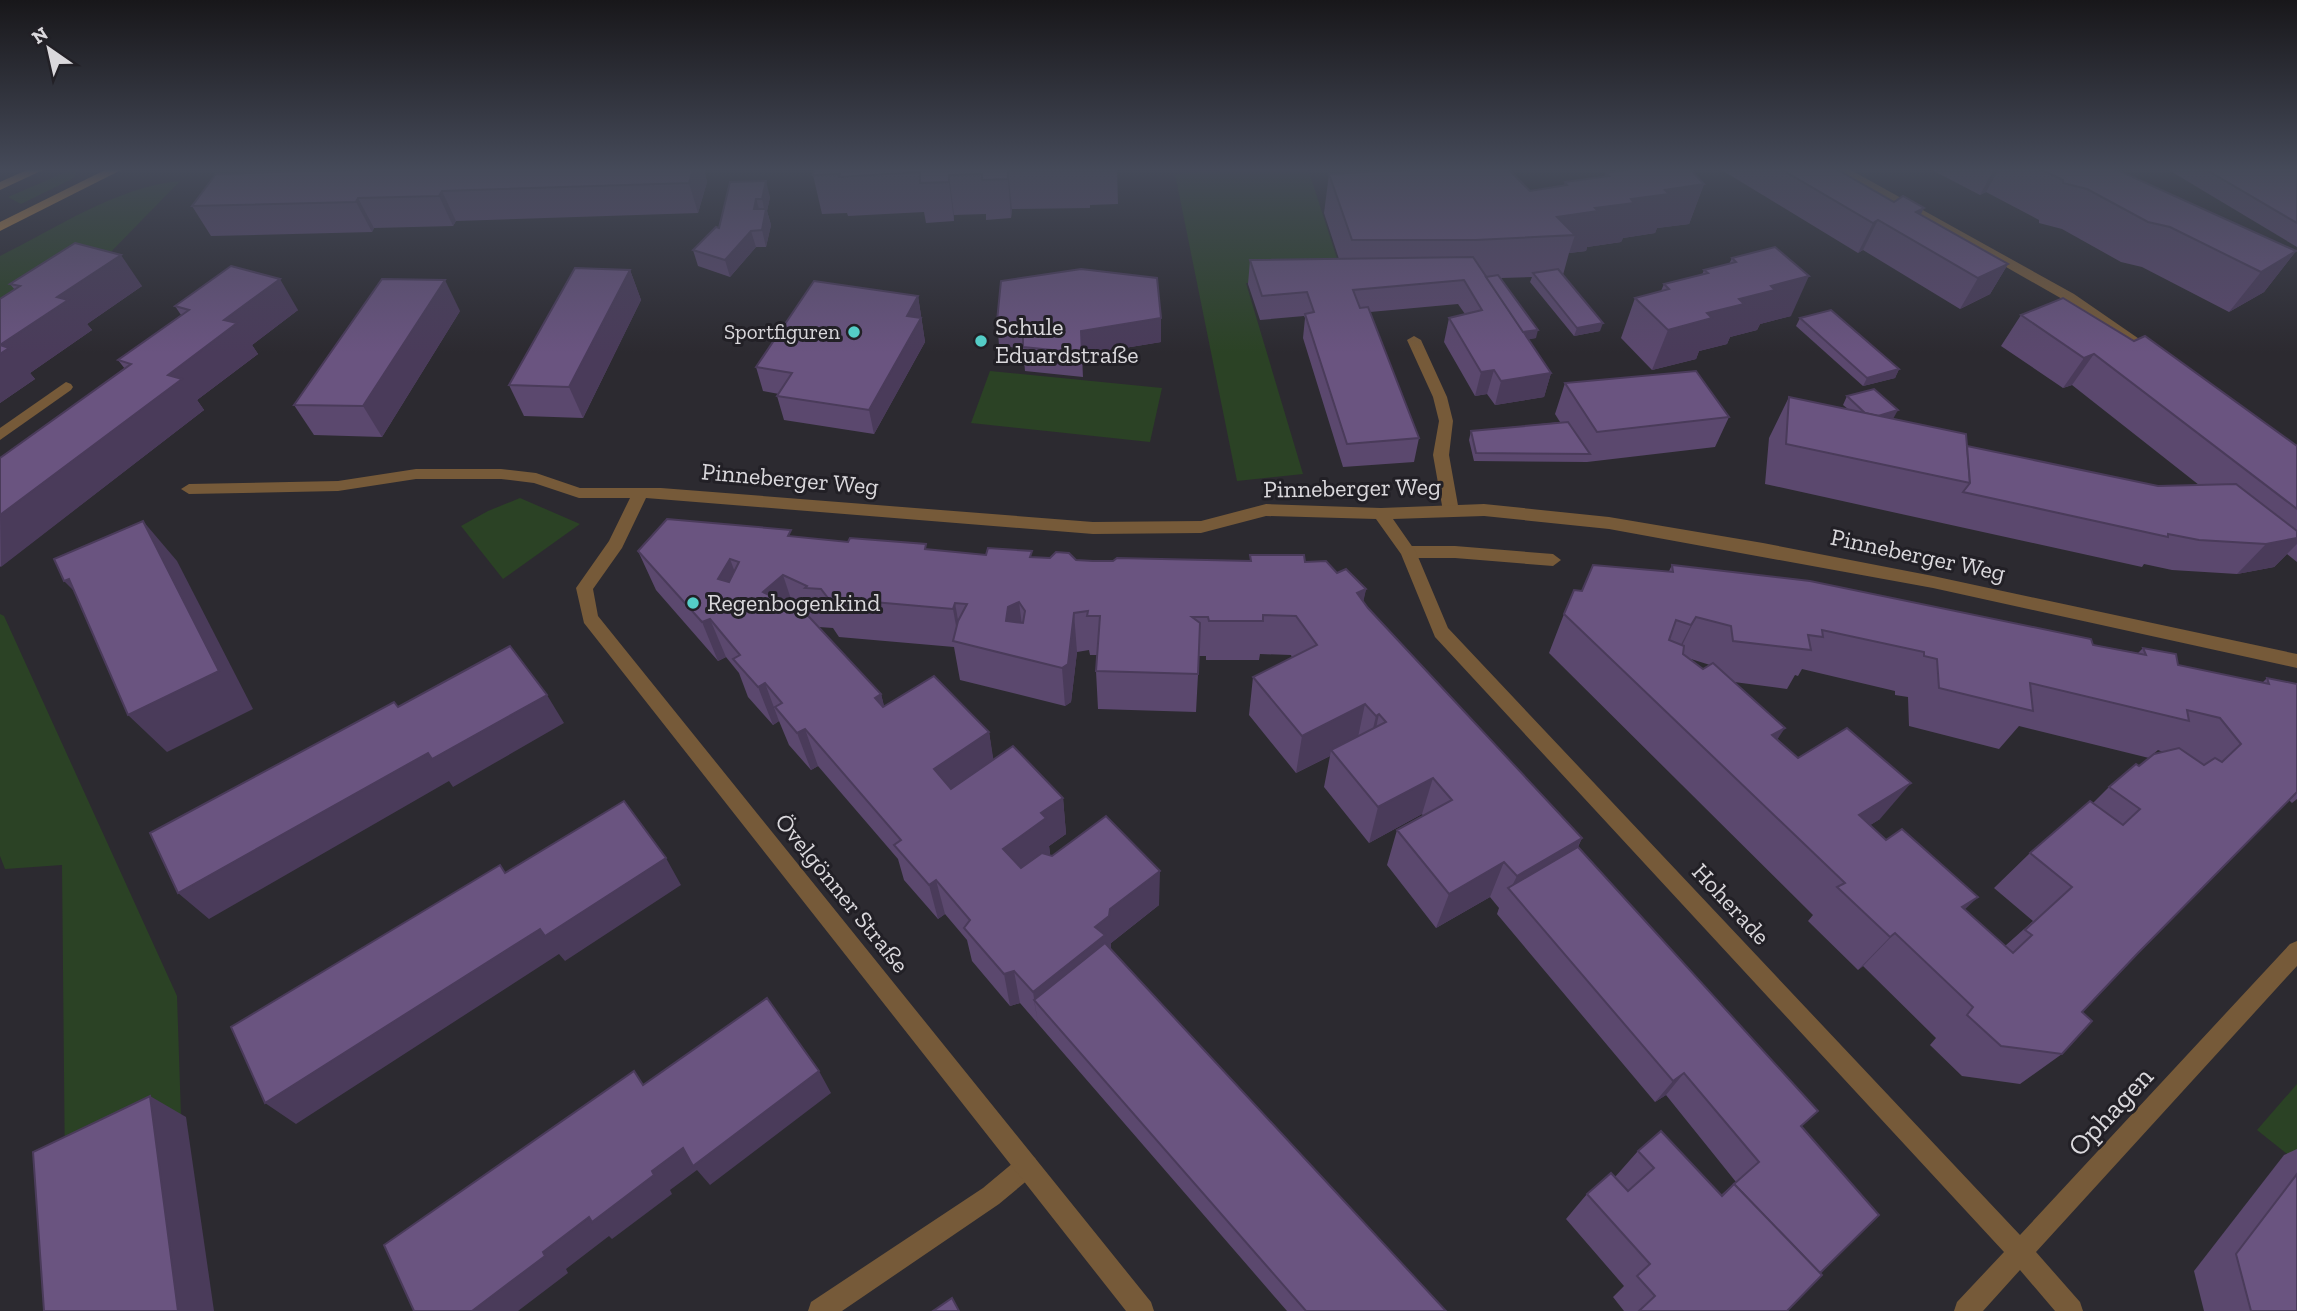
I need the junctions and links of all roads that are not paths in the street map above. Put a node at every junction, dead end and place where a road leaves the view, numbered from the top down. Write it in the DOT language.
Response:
graph roads {
  1 [pos="1950,230"];
  2 [pos="1414,340"];
  3 [pos="2168,365"];
  4 [pos="66,387"];
  5 [pos="0,435"];
  6 [pos="189,489"];
  7 [pos="640,494"];
  8 [pos="1451,511"];
  9 [pos="1381,514"];
  10 [pos="1408,552"];
  11 [pos="1553,560"];
  12 [pos="2297,661"];
  13 [pos="2297,951"];
  14 [pos="1027,1166"];
  15 [pos="2019,1251"];
  16 [pos="820,1311"];
  17 [pos="1142,1311"];
  18 [pos="1966,1311"];
  19 [pos="2071,1311"];
  1 -- 3 [label="street"];
  2 -- 8 [label="street"];
  4 -- 5 [label="street"];
  6 -- 7 [label="street, Pinneberger Weg"];
  7 -- 9 [label="street, Pinneberger Weg"];
  7 -- 14 [label="street, Övelgönner Straße"];
  8 -- 9 [label="street, Pinneberger Weg"];
  8 -- 12 [label="street, Pinneberger Weg"];
  9 -- 10 [label="street, Hoherade"];
  10 -- 11 [label="street"];
  10 -- 15 [label="street, Hoherade"];
  13 -- 15 [label="street, Ophagen"];
  14 -- 16 [label="street"];
  14 -- 17 [label="street, Övelgönner Straße"];
  15 -- 18 [label="street, Ophagen"];
  15 -- 19 [label="street, Hoherade"];
}
